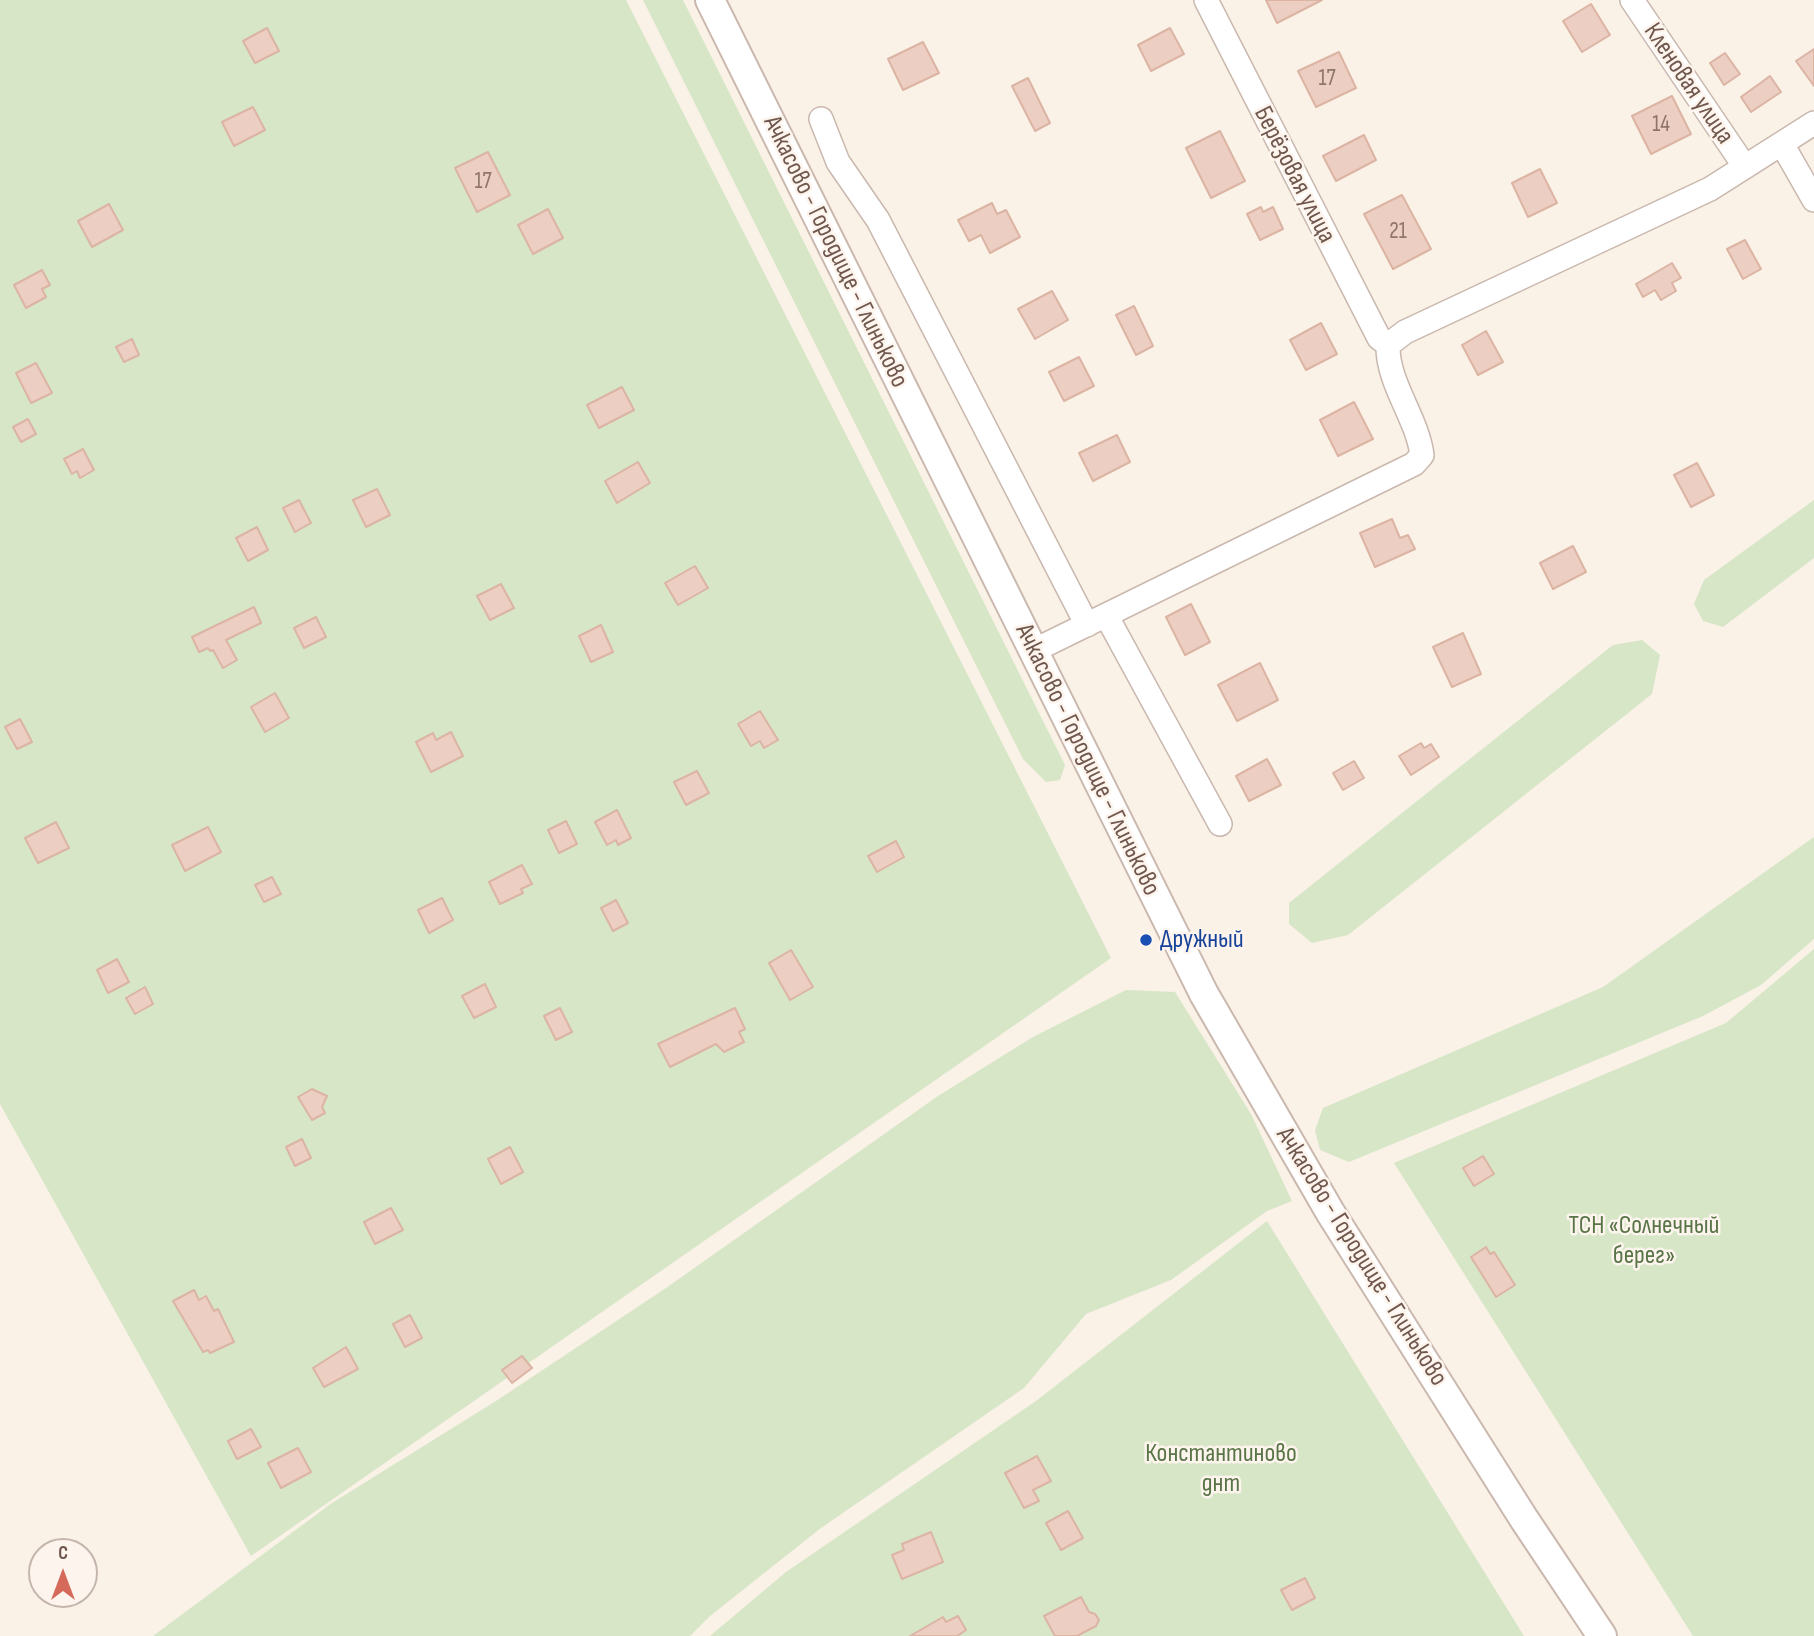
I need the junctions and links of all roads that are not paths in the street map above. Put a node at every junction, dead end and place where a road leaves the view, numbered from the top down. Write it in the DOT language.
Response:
graph roads {
  1 [pos="710,0"];
  2 [pos="1206,0"];
  3 [pos="1632,0"];
  4 [pos="821,119"];
  5 [pos="1814,123"];
  6 [pos="1782,144"];
  7 [pos="1745,167"];
  8 [pos="1814,200"];
  9 [pos="1388,345"];
  10 [pos="1097,620"];
  11 [pos="1033,651"];
  12 [pos="1220,824"];
  13 [pos="1602,1636"];
  1 -- 11 [label="street, Ачкасово - Городище - Глиньково"];
  2 -- 9 [label="street, Берёзовая улица"];
  3 -- 7 [label="street, Кленовая улица"];
  4 -- 10 [label="street"];
  5 -- 6 [label="street"];
  6 -- 7 [label="street"];
  6 -- 8 [label="street"];
  7 -- 9 [label="street"];
  9 -- 10 [label="street"];
  10 -- 11 [label="street"];
  10 -- 12 [label="street"];
  11 -- 13 [label="street, Ачкасово - Городище - Глиньково"];
}
